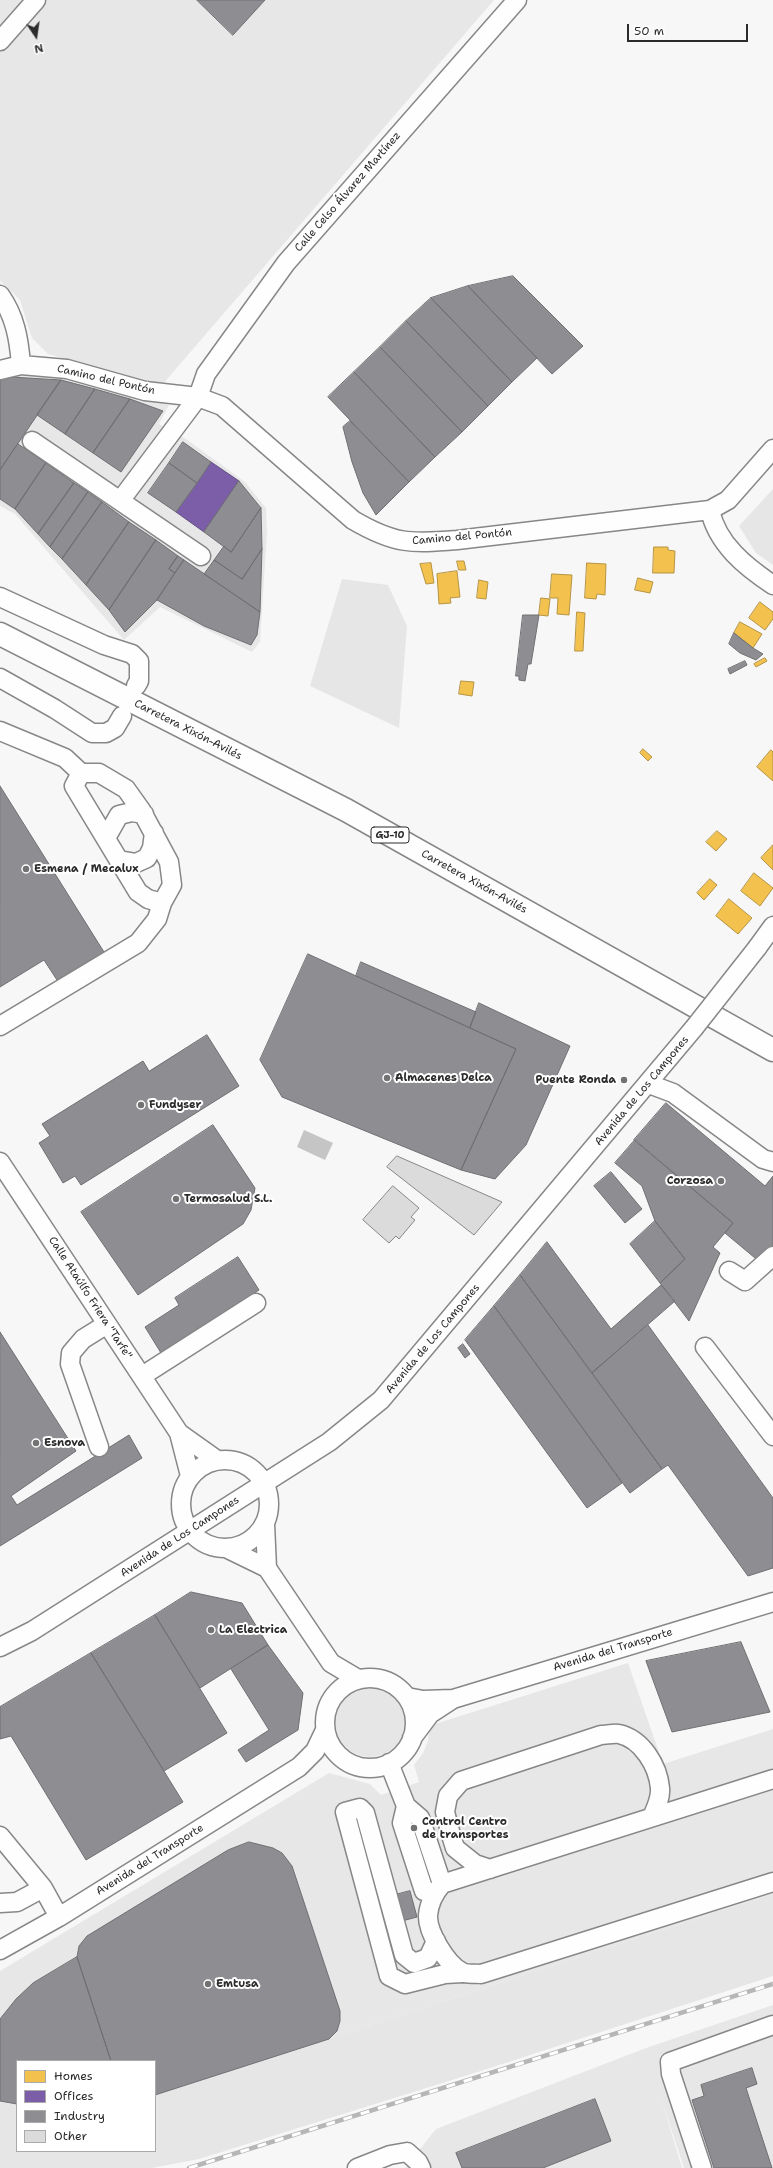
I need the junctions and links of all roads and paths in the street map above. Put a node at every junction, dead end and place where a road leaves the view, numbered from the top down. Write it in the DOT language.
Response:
graph roads {
  1 [pos="36,0"];
  2 [pos="517,0"];
  3 [pos="0,41"];
  4 [pos="0,295"];
  5 [pos="21,364"];
  6 [pos="0,370"];
  7 [pos="198,397"];
  8 [pos="32,441"];
  9 [pos="773,449"];
  10 [pos="120,501"];
  11 [pos="710,510"];
  12 [pos="202,556"];
  13 [pos="773,586"];
  14 [pos="0,597"];
  15 [pos="0,634"];
  16 [pos="0,678"];
  17 [pos="136,686"];
  18 [pos="122,716"];
  19 [pos="0,731"];
  20 [pos="82,773"];
  21 [pos="144,814"];
  22 [pos="154,833"];
  23 [pos="106,838"];
  24 [pos="119,860"];
  25 [pos="162,903"];
  26 [pos="773,926"];
  27 [pos="0,1026"];
  28 [pos="773,1050"];
  29 [pos="649,1084"];
  30 [pos="0,1162"];
  31 [pos="773,1162"];
  32 [pos="773,1256"];
  33 [pos="728,1271"];
  34 [pos="256,1303"];
  35 [pos="107,1324"];
  36 [pos="705,1347"];
  37 [pos="142,1376"];
  38 [pos="179,1433"];
  39 [pos="773,1436"];
  40 [pos="99,1447"];
  41 [pos="217,1460"];
  42 [pos="190,1476"];
  43 [pos="264,1482"];
  44 [pos="265,1524"];
  45 [pos="189,1531"];
  46 [pos="228,1549"];
  47 [pos="267,1568"];
  48 [pos="773,1602"];
  49 [pos="0,1647"];
  50 [pos="331,1663"];
  51 [pos="358,1680"];
  52 [pos="333,1696"];
  53 [pos="407,1697"];
  54 [pos="453,1699"];
  55 [pos="325,1730"];
  56 [pos="412,1738"];
  57 [pos="341,1757"];
  58 [pos="389,1763"];
  59 [pos="299,1767"];
  60 [pos="773,1779"];
  61 [pos="652,1817"];
  62 [pos="0,1836"];
  63 [pos="490,1869"];
  64 [pos="773,1882"];
  65 [pos="43,1888"];
  66 [pos="438,1888"];
  67 [pos="0,1903"];
  68 [pos="59,1916"];
  69 [pos="436,1941"];
  70 [pos="0,1950"];
  71 [pos="463,1973"];
  72 [pos="773,2025"];
  73 [pos="358,2168"];
  74 [pos="421,2168"];
  75 [pos="702,2168"];
  1 -- 3 [label="street"];
  2 -- 7 [label="street, Calle Celso Álvarez Martínez"];
  4 -- 5 [label="street"];
  5 -- 6 [label="street"];
  5 -- 7 [label="street, Camino del Pontón"];
  7 -- 10 [label="street, Calle Celso Álvarez Martínez"];
  7 -- 11 [label="street, Camino del Pontón"];
  8 -- 10 [label="street"];
  9 -- 11 [label="street"];
  10 -- 12 [label="street"];
  11 -- 13 [label="street"];
  14 -- 17 [label="street"];
  15 -- 28 [label="highway, Carretera Xixón-Avilés / GJ-10"];
  16 -- 18 [label="street"];
  19 -- 20 [label="street"];
  20 -- 21 [label="street"];
  20 -- 23 [label="street"];
  21 -- 22 [label="street"];
  21 -- 23 [label="street"];
  22 -- 24 [label="street"];
  22 -- 25 [label="street"];
  23 -- 24 [label="street"];
  24 -- 25 [label="street"];
  25 -- 27 [label="street"];
  26 -- 29 [label="street, Avenida de Los Campones, bridge"];
  29 -- 31 [label="street"];
  29 -- 43 [label="street, Avenida de Los Campones"];
  30 -- 35 [label="street, Calle Ataúlfo Friera \"Tarfe\""];
  32 -- 33 [label="street"];
  34 -- 37 [label="street"];
  35 -- 37 [label="street, Calle Ataúlfo Friera \"Tarfe\""];
  35 -- 40 [label="street"];
  36 -- 39 [label="street"];
  37 -- 38 [label="street, Calle Ataúlfo Friera \"Tarfe\""];
  38 -- 41 [label="street, Calle Ataúlfo Friera \"Tarfe\""];
  38 -- 42 [label="street, Calle Ataúlfo Friera \"Tarfe\""];
  41 -- 42 [label="street"];
  41 -- 43 [label="street"];
  42 -- 45 [label="street"];
  43 -- 44 [label="street"];
  43 -- 45 [label="street, Avenida de Los Campones"];
  44 -- 46 [label="street"];
  44 -- 47 [label="street"];
  45 -- 46 [label="street"];
  45 -- 49 [label="street, Avenida de Los Campones"];
  46 -- 47 [label="street"];
  47 -- 50 [label="street"];
  48 -- 54 [label="street, Avenida del Transporte"];
  50 -- 51 [label="street"];
  50 -- 52 [label="street"];
  51 -- 52 [label="street"];
  51 -- 53 [label="street"];
  52 -- 55 [label="street"];
  53 -- 54 [label="street"];
  53 -- 56 [label="street"];
  54 -- 56 [label="street"];
  55 -- 57 [label="street"];
  55 -- 59 [label="street"];
  56 -- 58 [label="street"];
  57 -- 58 [label="street"];
  57 -- 59 [label="street"];
  58 -- 66 [label="street"];
  59 -- 68 [label="street, Avenida del Transporte"];
  60 -- 61 [label="street"];
  61 -- 63 [label="street"];
  61 -- 63 [label="street"];
  62 -- 65 [label="street"];
  63 -- 66 [label="street"];
  64 -- 71 [label="street"];
  65 -- 67 [label="street"];
  65 -- 68 [label="street"];
  66 -- 69 [label="street"];
  68 -- 70 [label="street, Avenida del Transporte"];
  69 -- 71 [label="street"];
  69 -- 71 [label="street"];
  72 -- 75 [label="street"];
  73 -- 74 [label="street"];
}
